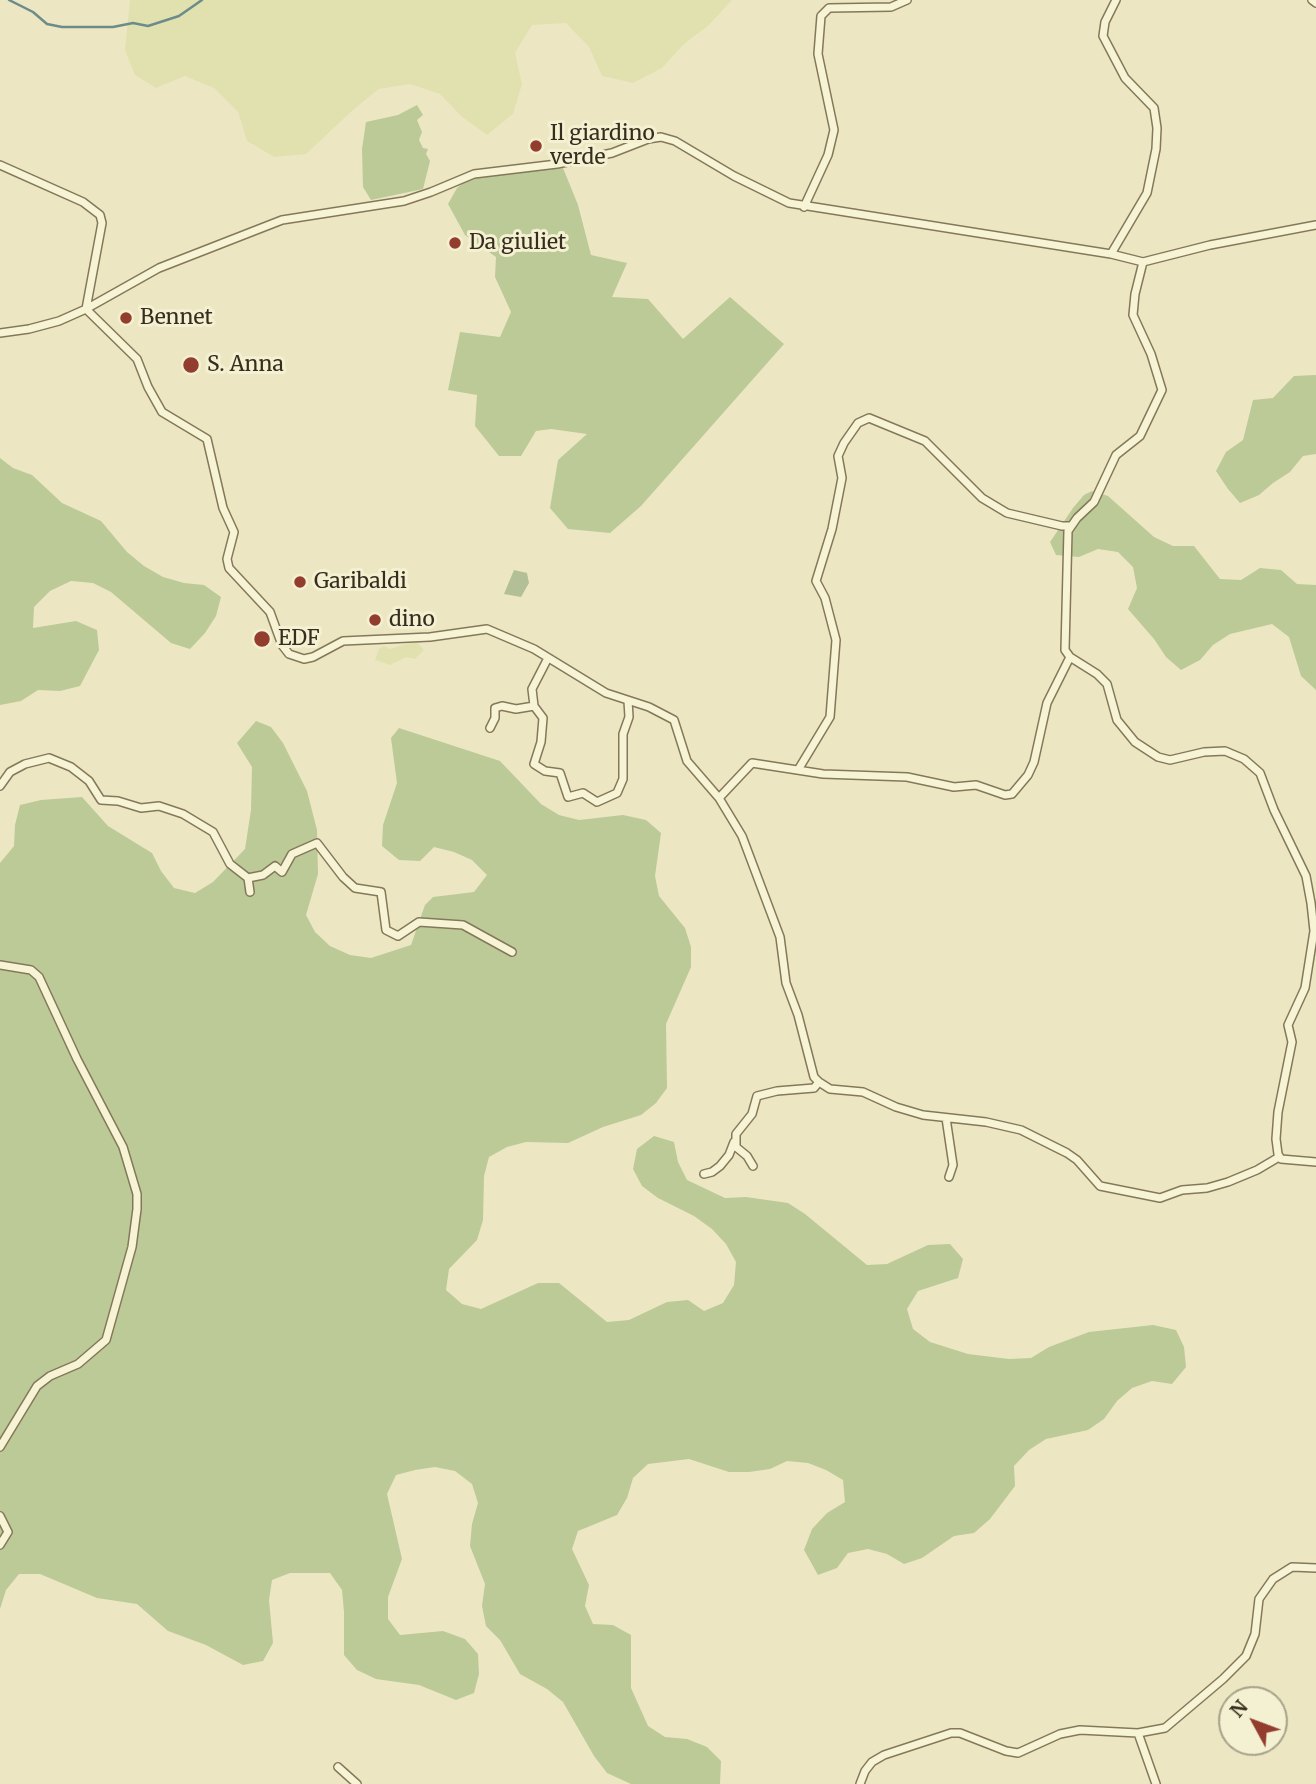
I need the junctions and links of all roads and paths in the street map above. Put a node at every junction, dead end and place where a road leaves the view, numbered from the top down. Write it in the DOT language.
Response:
graph roads {
  1 [pos="907,0"];
  2 [pos="1116,0"];
  3 [pos="1312,0"];
  4 [pos="1316,3"];
  5 [pos="0,165"];
  6 [pos="804,206"];
  7 [pos="1316,225"];
  8 [pos="1111,254"];
  9 [pos="1143,262"];
  10 [pos="86,309"];
  11 [pos="0,332"];
  12 [pos="1071,526"];
  13 [pos="1070,657"];
  14 [pos="548,658"];
  15 [pos="628,701"];
  16 [pos="534,706"];
  17 [pos="490,728"];
  18 [pos="798,770"];
  19 [pos="0,786"];
  20 [pos="719,798"];
  21 [pos="248,878"];
  22 [pos="250,892"];
  23 [pos="512,952"];
  24 [pos="0,965"];
  25 [pos="819,1082"];
  26 [pos="947,1118"];
  27 [pos="736,1135"];
  28 [pos="1279,1157"];
  29 [pos="1316,1162"];
  30 [pos="753,1166"];
  31 [pos="704,1174"];
  32 [pos="949,1177"];
  33 [pos="0,1447"];
  34 [pos="0,1516"];
  35 [pos="0,1545"];
  36 [pos="1316,1568"];
  37 [pos="1138,1732"];
  38 [pos="338,1767"];
  39 [pos="357,1784"];
  40 [pos="860,1784"];
  41 [pos="1156,1784"];
  1 -- 6 [label="street"];
  2 -- 8 [label="street"];
  3 -- 4 [label="street"];
  5 -- 10 [label="street"];
  6 -- 8 [label="street"];
  6 -- 10 [label="street"];
  7 -- 9 [label="street"];
  8 -- 9 [label="street"];
  9 -- 12 [label="street"];
  10 -- 11 [label="street"];
  10 -- 14 [label="street"];
  12 -- 13 [label="street"];
  12 -- 18 [label="street"];
  13 -- 18 [label="street"];
  13 -- 28 [label="street"];
  14 -- 15 [label="street"];
  14 -- 16 [label="street"];
  15 -- 16 [label="street"];
  15 -- 20 [label="street"];
  16 -- 17 [label="street"];
  18 -- 20 [label="street"];
  19 -- 21 [label="street"];
  20 -- 25 [label="street"];
  21 -- 22 [label="street"];
  21 -- 23 [label="street"];
  24 -- 33 [label="street"];
  25 -- 26 [label="street"];
  25 -- 27 [label="street"];
  26 -- 28 [label="street"];
  26 -- 32 [label="street"];
  27 -- 30 [label="street"];
  27 -- 31 [label="street"];
  28 -- 29 [label="street"];
  34 -- 35 [label="street"];
  36 -- 37 [label="street"];
  37 -- 40 [label="street"];
  37 -- 41 [label="street"];
  38 -- 39 [label="street"];
}
